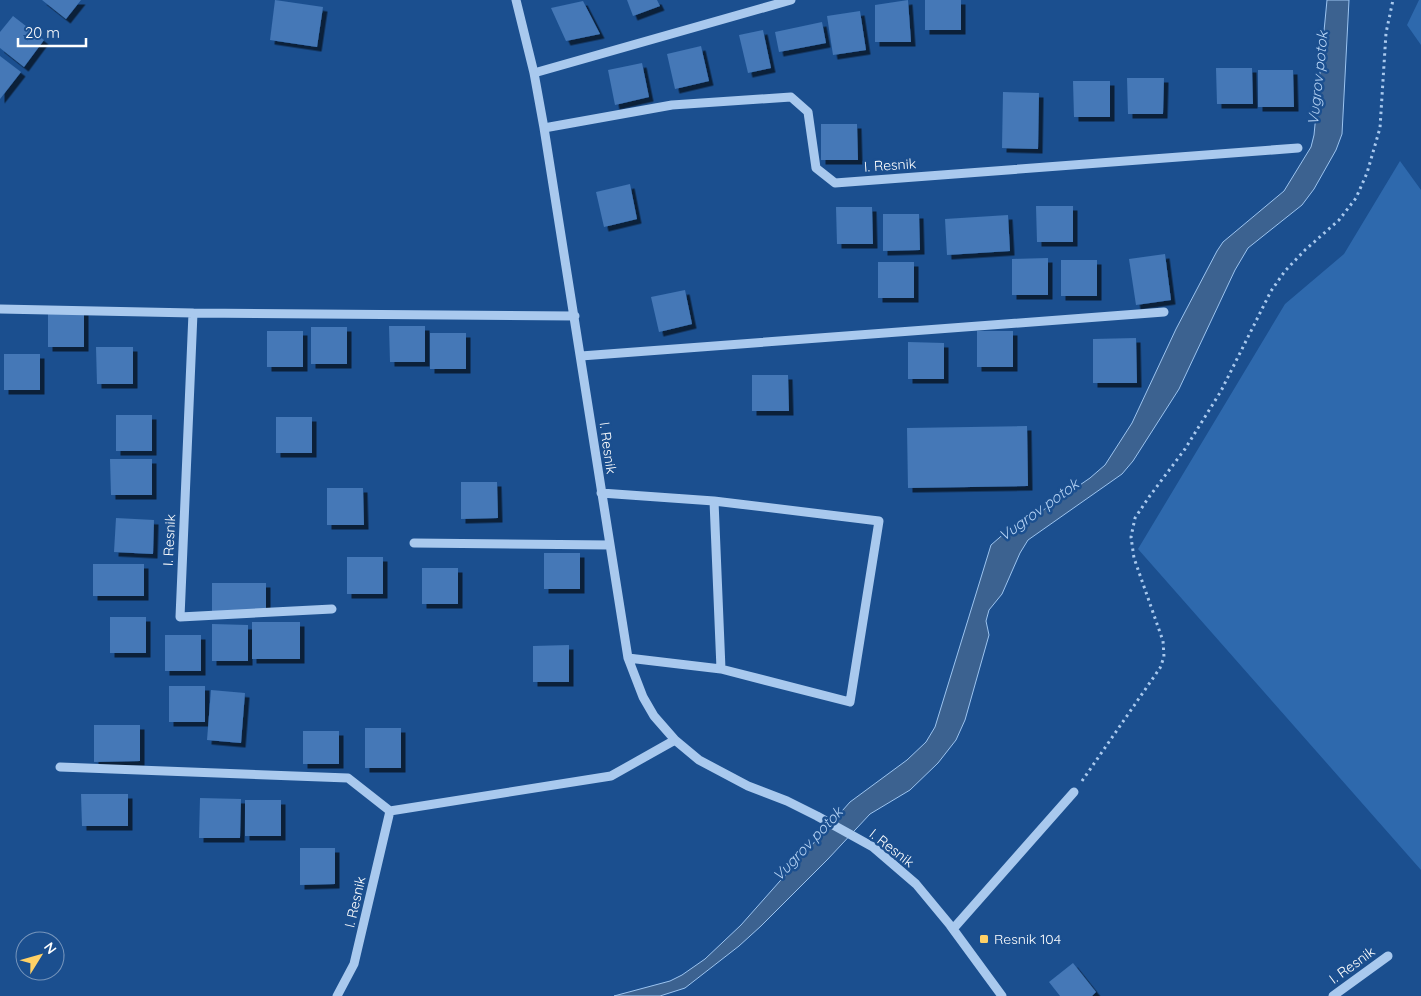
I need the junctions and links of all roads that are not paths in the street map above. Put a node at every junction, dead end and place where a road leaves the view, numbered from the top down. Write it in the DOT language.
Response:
graph roads {
  1 [pos="516,0"];
  2 [pos="791,0"];
  3 [pos="534,73"];
  4 [pos="544,128"];
  5 [pos="1298,148"];
  6 [pos="0,309"];
  7 [pos="1164,312"];
  8 [pos="193,313"];
  9 [pos="575,316"];
  10 [pos="581,356"];
  11 [pos="601,493"];
  12 [pos="714,501"];
  13 [pos="414,543"];
  14 [pos="610,545"];
  15 [pos="332,609"];
  16 [pos="628,658"];
  17 [pos="721,669"];
  18 [pos="675,740"];
  19 [pos="60,767"];
  20 [pos="1074,792"];
  21 [pos="390,811"];
  22 [pos="953,929"];
  23 [pos="1388,956"];
  24 [pos="337,996"];
  25 [pos="1002,996"];
  26 [pos="1333,996"];
  1 -- 3 [label="street, I. Resnik"];
  2 -- 3 [label="street"];
  3 -- 4 [label="street, I. Resnik"];
  4 -- 5 [label="street, I. Resnik"];
  4 -- 9 [label="street, I. Resnik"];
  6 -- 8 [label="street"];
  7 -- 10 [label="street"];
  8 -- 9 [label="street"];
  8 -- 15 [label="street, I. Resnik"];
  9 -- 10 [label="street, I. Resnik"];
  10 -- 11 [label="street, I. Resnik"];
  11 -- 12 [label="street"];
  11 -- 14 [label="street, I. Resnik"];
  12 -- 17 [label="street"];
  12 -- 17 [label="street"];
  13 -- 14 [label="street"];
  14 -- 16 [label="street, I. Resnik"];
  16 -- 17 [label="street"];
  16 -- 18 [label="street, I. Resnik"];
  18 -- 21 [label="street"];
  18 -- 22 [label="street, I. Resnik"];
  19 -- 21 [label="street"];
  20 -- 22 [label="street"];
  21 -- 24 [label="street, I. Resnik"];
  22 -- 25 [label="street, I. Resnik"];
  23 -- 26 [label="street, I. Resnik"];
}
